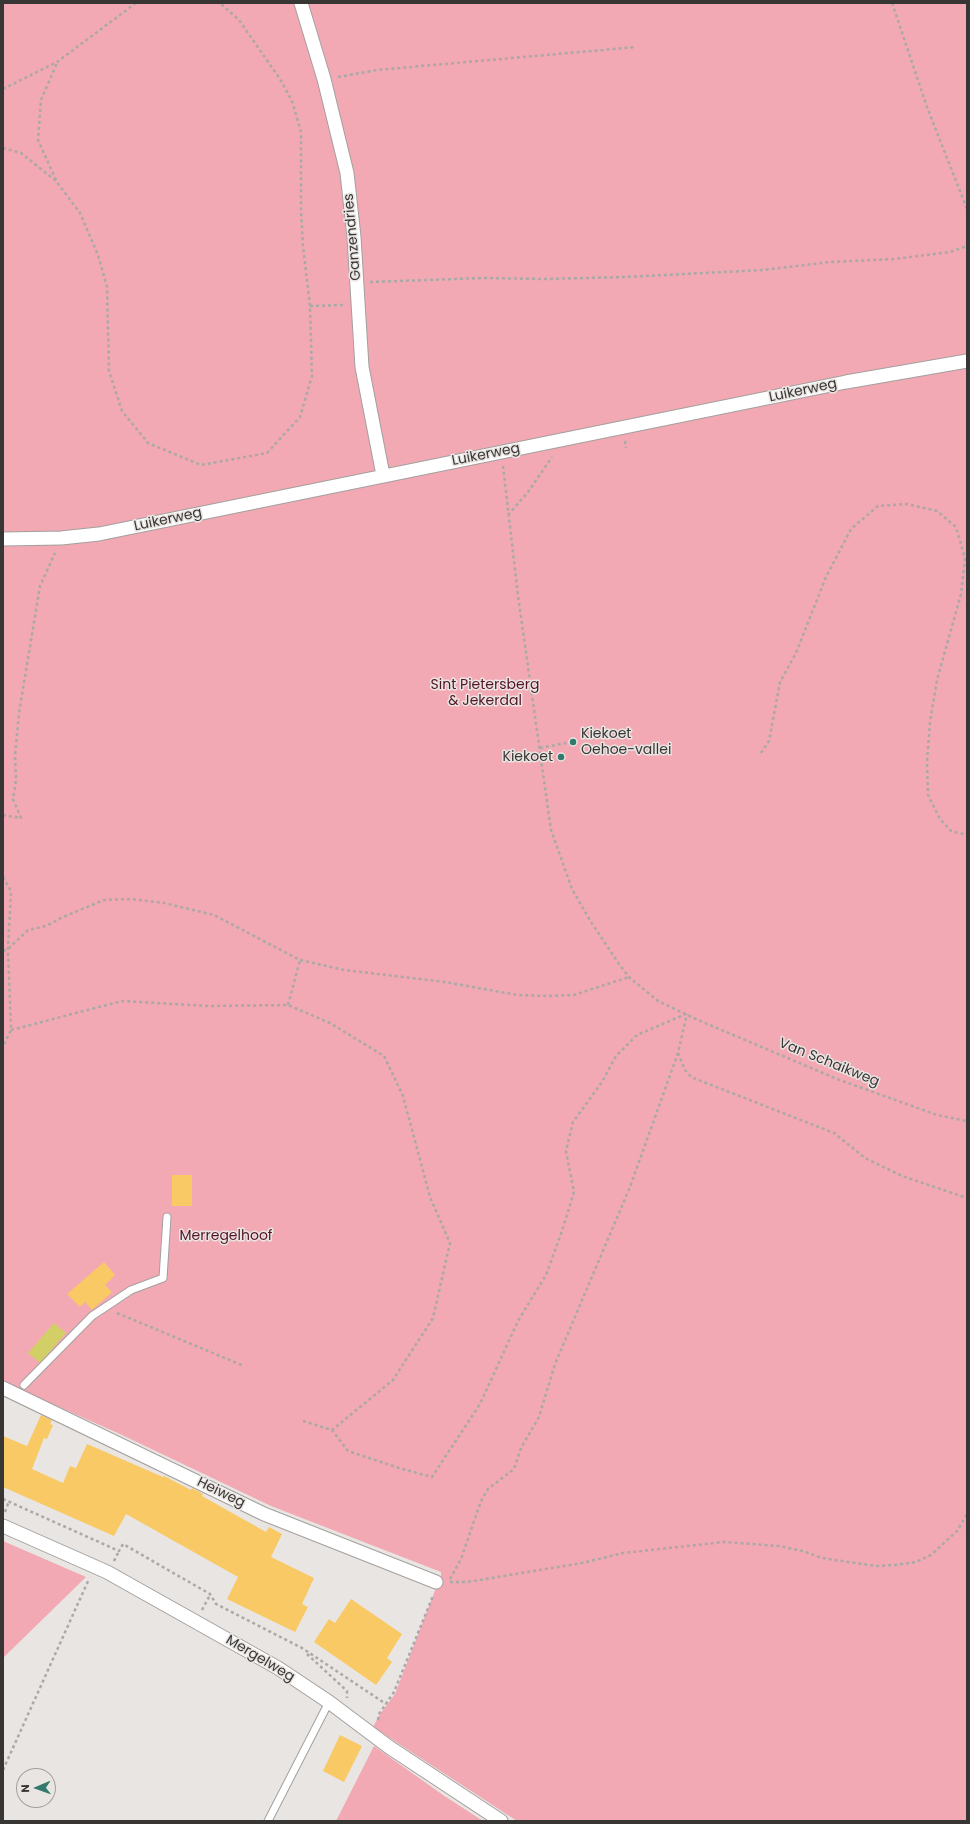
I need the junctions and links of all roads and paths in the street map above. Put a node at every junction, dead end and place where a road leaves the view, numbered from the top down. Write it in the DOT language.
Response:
graph roads {
  1 [pos="136,3"];
  2 [pos="220,3"];
  3 [pos="301,3"];
  4 [pos="892,3"];
  5 [pos="636,47"];
  6 [pos="57,62"];
  7 [pos="324,79"];
  8 [pos="3,89"];
  9 [pos="3,148"];
  10 [pos="56,181"];
  11 [pos="967,209"];
  12 [pos="967,246"];
  13 [pos="358,282"];
  14 [pos="358,305"];
  15 [pos="310,306"];
  16 [pos="967,361"];
  17 [pos="562,441"];
  18 [pos="501,452"];
  19 [pos="383,475"];
  20 [pos="508,515"];
  21 [pos="61,538"];
  22 [pos="3,539"];
  23 [pos="566,743"];
  24 [pos="540,748"];
  25 [pos="761,752"];
  26 [pos="3,815"];
  27 [pos="967,835"];
  28 [pos="3,877"];
  29 [pos="8,949"];
  30 [pos="3,951"];
  31 [pos="300,960"];
  32 [pos="629,976"];
  33 [pos="288,1005"];
  34 [pos="687,1014"];
  35 [pos="11,1030"];
  36 [pos="3,1046"];
  37 [pos="678,1053"];
  38 [pos="967,1122"];
  39 [pos="967,1198"];
  40 [pos="166,1217"];
  41 [pos="103,1308"];
  42 [pos="244,1366"];
  43 [pos="24,1385"];
  44 [pos="8,1390"];
  45 [pos="303,1421"];
  46 [pos="332,1430"];
  47 [pos="3,1499"];
  48 [pos="9,1501"];
  49 [pos="967,1514"];
  50 [pos="3,1516"];
  51 [pos="3,1526"];
  52 [pos="94,1566"];
  53 [pos="451,1576"];
  54 [pos="436,1586"];
  55 [pos="302,1648"];
  56 [pos="329,1702"];
  57 [pos="386,1704"];
  58 [pos="350,1718"];
  59 [pos="379,1723"];
  60 [pos="3,1770"];
  61 [pos="268,1821"];
  62 [pos="501,1821"];
  1 -- 6 [label="path"];
  2 -- 15 [label="path"];
  3 -- 7 [label="street, Ganzendries"];
  4 -- 11 [label="path"];
  5 -- 7 [label="path"];
  6 -- 8 [label="path"];
  6 -- 10 [label="path"];
  7 -- 13 [label="street, Ganzendries"];
  9 -- 10 [label="path"];
  10 -- 15 [label="path"];
  12 -- 13 [label="path"];
  13 -- 14 [label="street, Ganzendries"];
  14 -- 15 [label="path"];
  14 -- 19 [label="street, Ganzendries"];
  16 -- 17 [label="street, Luikerweg"];
  17 -- 18 [label="street, Luikerweg"];
  17 -- 20 [label="path"];
  18 -- 19 [label="street, Luikerweg"];
  18 -- 20 [label="path, Van Schaikweg"];
  19 -- 21 [label="street, Luikerweg"];
  20 -- 24 [label="path, Van Schaikweg"];
  21 -- 22 [label="street, Luikerweg"];
  21 -- 26 [label="path"];
  23 -- 24 [label="path"];
  24 -- 32 [label="path, Van Schaikweg"];
  25 -- 27 [label="path"];
  28 -- 29 [label="path"];
  29 -- 30 [label="path"];
  29 -- 31 [label="path"];
  29 -- 35 [label="path"];
  31 -- 32 [label="path"];
  31 -- 33 [label="path"];
  32 -- 34 [label="path, Van Schaikweg"];
  33 -- 35 [label="path"];
  33 -- 46 [label="path"];
  34 -- 37 [label="path"];
  34 -- 38 [label="path, Van Schaikweg"];
  34 -- 46 [label="path"];
  35 -- 36 [label="path"];
  37 -- 39 [label="path"];
  37 -- 53 [label="path"];
  40 -- 41 [label="lane"];
  41 -- 42 [label="path"];
  41 -- 43 [label="lane"];
  43 -- 44 [label="street, Heiweg"];
  44 -- 54 [label="street, Heiweg"];
  45 -- 46 [label="path"];
  47 -- 48 [label="path"];
  48 -- 50 [label="path"];
  48 -- 55 [label="path"];
  49 -- 54 [label="path"];
  51 -- 52 [label="street, Mergelweg"];
  52 -- 56 [label="street, Mergelweg"];
  52 -- 60 [label="path"];
  54 -- 57 [label="path"];
  55 -- 57 [label="path"];
  55 -- 58 [label="path"];
  56 -- 58 [label="street, Mergelweg"];
  56 -- 61 [label="lane"];
  57 -- 59 [label="path"];
  58 -- 62 [label="street, Mergelweg"];
}
